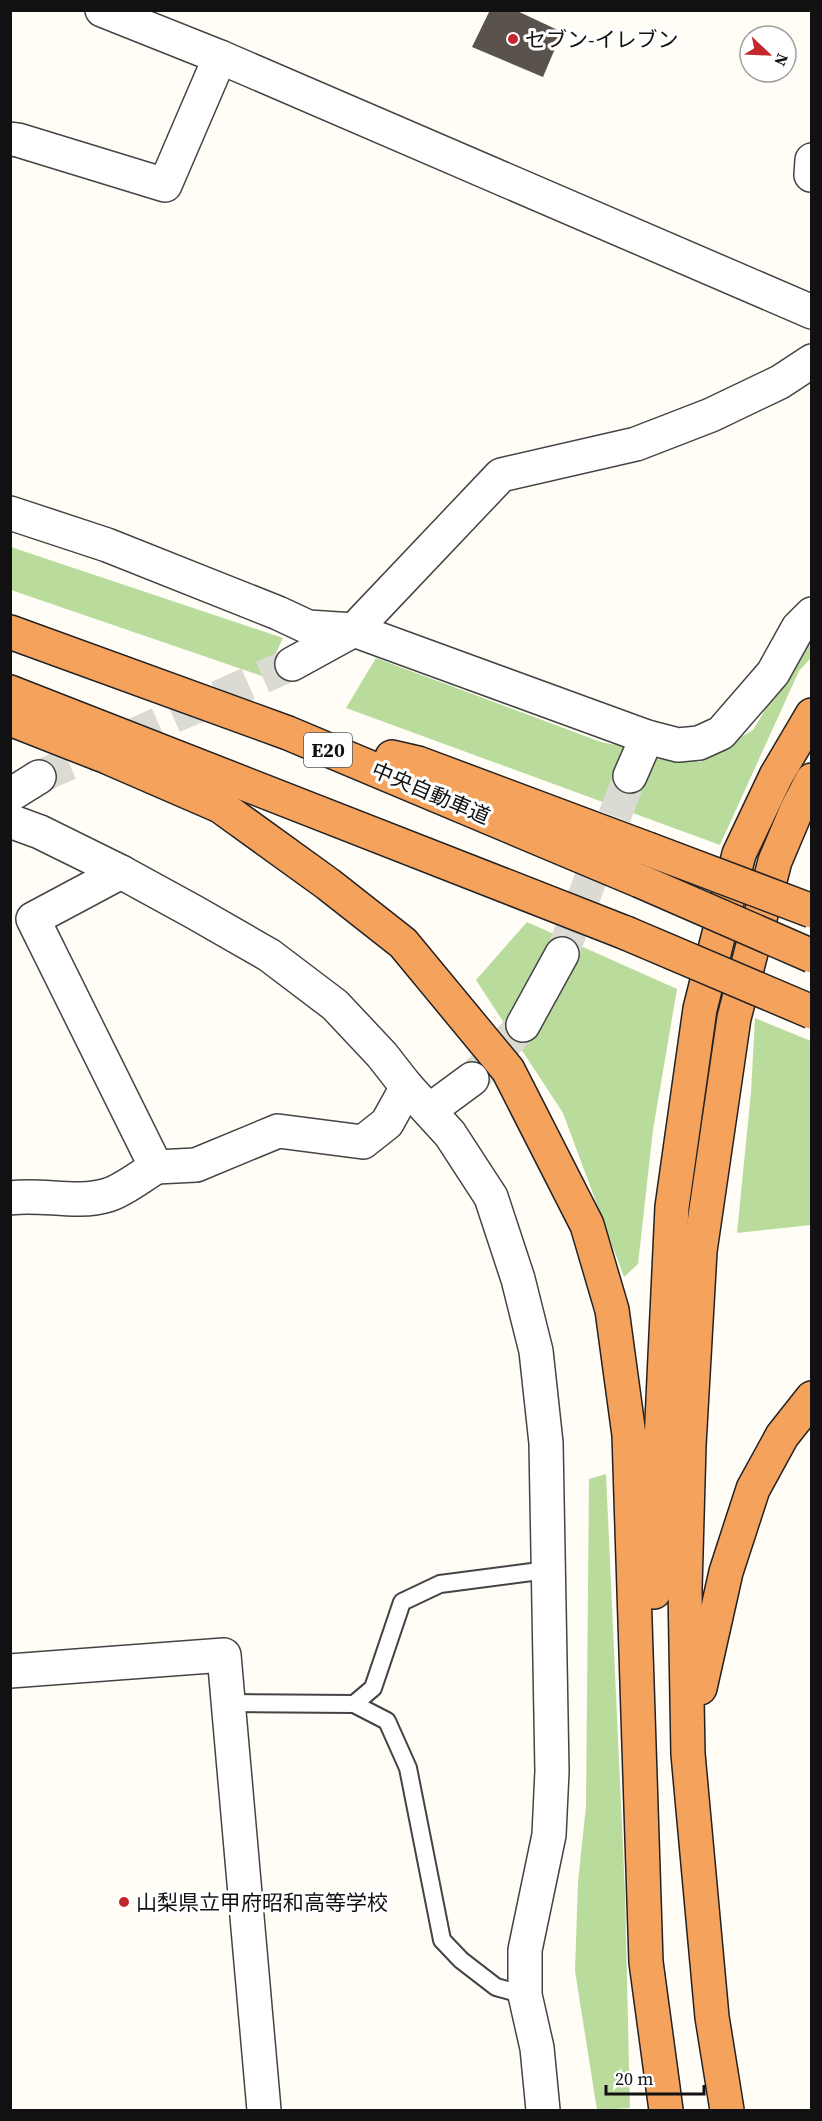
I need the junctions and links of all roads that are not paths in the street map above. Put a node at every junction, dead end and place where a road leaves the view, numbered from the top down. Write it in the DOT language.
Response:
graph roads {
  1 [pos="102,10"];
  2 [pos="220,57"];
  3 [pos="10,139"];
  4 [pos="812,160"];
  5 [pos="811,175"];
  6 [pos="812,312"];
  7 [pos="812,361"];
  8 [pos="10,513"];
  9 [pos="812,614"];
  10 [pos="354,630"];
  11 [pos="10,632"];
  12 [pos="292,664"];
  13 [pos="10,692"];
  14 [pos="812,715"];
  15 [pos="10,719"];
  16 [pos="288,733"];
  17 [pos="647,737"];
  18 [pos="39,777"];
  19 [pos="630,777"];
  20 [pos="812,780"];
  21 [pos="10,795"];
  22 [pos="10,822"];
  23 [pos="121,872"];
  24 [pos="812,911"];
  25 [pos="562,954"];
  26 [pos="812,956"];
  27 [pos="812,1012"];
  28 [pos="523,1025"];
  29 [pos="472,1079"];
  30 [pos="407,1087"];
  31 [pos="430,1110"];
  32 [pos="156,1167"];
  33 [pos="10,1198"];
  34 [pos="812,1398"];
  35 [pos="547,1570"];
  36 [pos="10,1671"];
  37 [pos="229,1703"];
  38 [pos="354,1704"];
  39 [pos="688,1755"];
  40 [pos="644,1851"];
  41 [pos="525,1995"];
  42 [pos="264,2110"];
  43 [pos="543,2110"];
  44 [pos="666,2110"];
  45 [pos="727,2110"];
  1 -- 2 [label="street"];
  2 -- 3 [label="street"];
  2 -- 6 [label="street"];
  4 -- 5 [label="street"];
  7 -- 10 [label="street"];
  8 -- 10 [label="street"];
  9 -- 17 [label="street"];
  10 -- 12 [label="street"];
  10 -- 17 [label="street"];
  11 -- 16 [label="highway, 中央自動車道 / E20"];
  13 -- 27 [label="highway, bridge"];
  14 -- 40 [label="highway"];
  15 -- 40 [label="highway"];
  16 -- 24 [label="highway, bridge"];
  16 -- 26 [label="highway, 中央自動車道 / E20, bridge"];
  17 -- 19 [label="street"];
  18 -- 21 [label="street"];
  20 -- 39 [label="highway"];
  22 -- 23 [label="street"];
  23 -- 30 [label="street"];
  23 -- 32 [label="street"];
  25 -- 28 [label="street"];
  29 -- 31 [label="street"];
  30 -- 31 [label="street"];
  30 -- 32 [label="street"];
  31 -- 35 [label="street"];
  32 -- 33 [label="street"];
  34 -- 39 [label="highway"];
  35 -- 38 [label="lane"];
  35 -- 41 [label="street"];
  36 -- 37 [label="street"];
  37 -- 38 [label="lane"];
  37 -- 42 [label="street"];
  38 -- 41 [label="lane"];
  39 -- 45 [label="highway"];
  40 -- 44 [label="highway"];
  41 -- 43 [label="street"];
}
